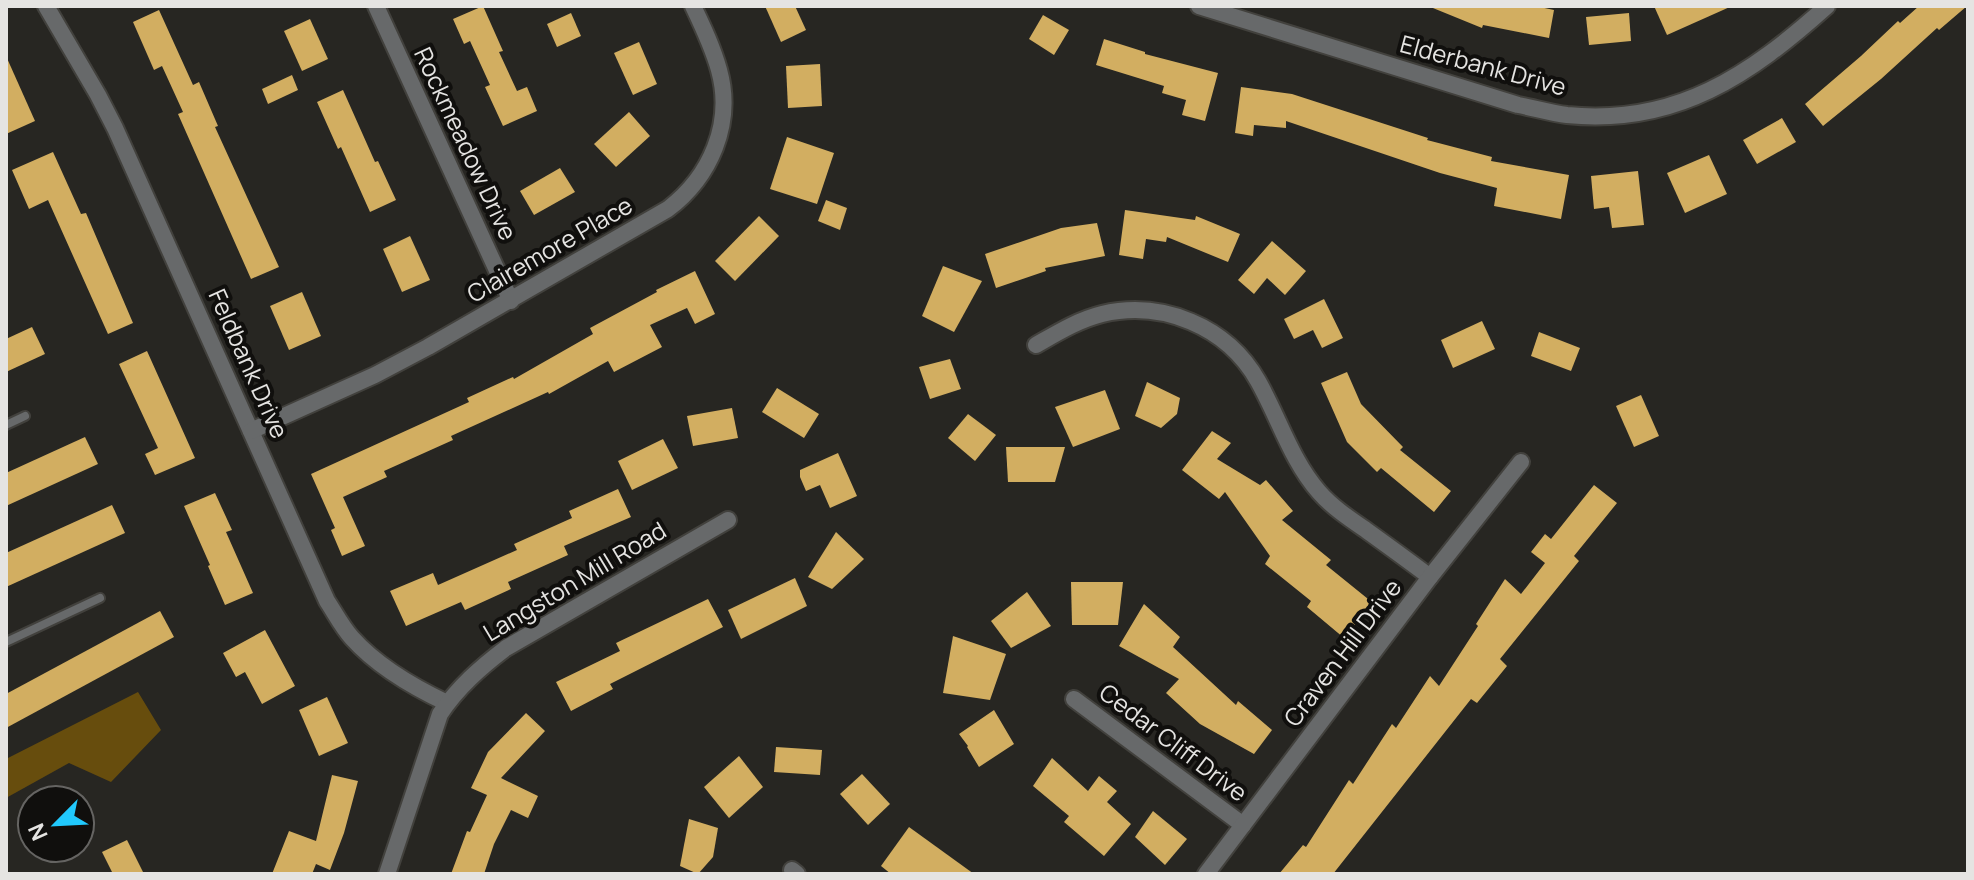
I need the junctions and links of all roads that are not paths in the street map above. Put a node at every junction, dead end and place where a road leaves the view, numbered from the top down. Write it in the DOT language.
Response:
graph roads {
  1 [pos="46,6"];
  2 [pos="376,6"];
  3 [pos="693,6"];
  4 [pos="1199,6"];
  5 [pos="1827,6"];
  6 [pos="511,301"];
  7 [pos="1036,345"];
  8 [pos="25,416"];
  9 [pos="6,425"];
  10 [pos="251,431"];
  11 [pos="1521,462"];
  12 [pos="728,520"];
  13 [pos="1430,577"];
  14 [pos="100,598"];
  15 [pos="6,642"];
  16 [pos="1074,699"];
  17 [pos="447,703"];
  18 [pos="1243,825"];
  19 [pos="387,874"];
  20 [pos="1206,874"];
  1 -- 10 [label="street, Feldbank Drive"];
  2 -- 6 [label="street, Rockmeadow Drive"];
  3 -- 6 [label="street, Clairemore Place"];
  4 -- 5 [label="street, Elderbank Drive"];
  6 -- 10 [label="street, Clairemore Place"];
  7 -- 13 [label="street"];
  8 -- 9 [label="lane"];
  10 -- 17 [label="street, Feldbank Drive"];
  11 -- 13 [label="street, Craven Hill Drive"];
  12 -- 17 [label="street, Langston Mill Road"];
  13 -- 18 [label="street, Craven Hill Drive"];
  14 -- 15 [label="lane"];
  16 -- 18 [label="street, Cedar Cliff Drive"];
  17 -- 19 [label="street, Langston Mill Road"];
  18 -- 20 [label="street, Craven Hill Drive"];
}
